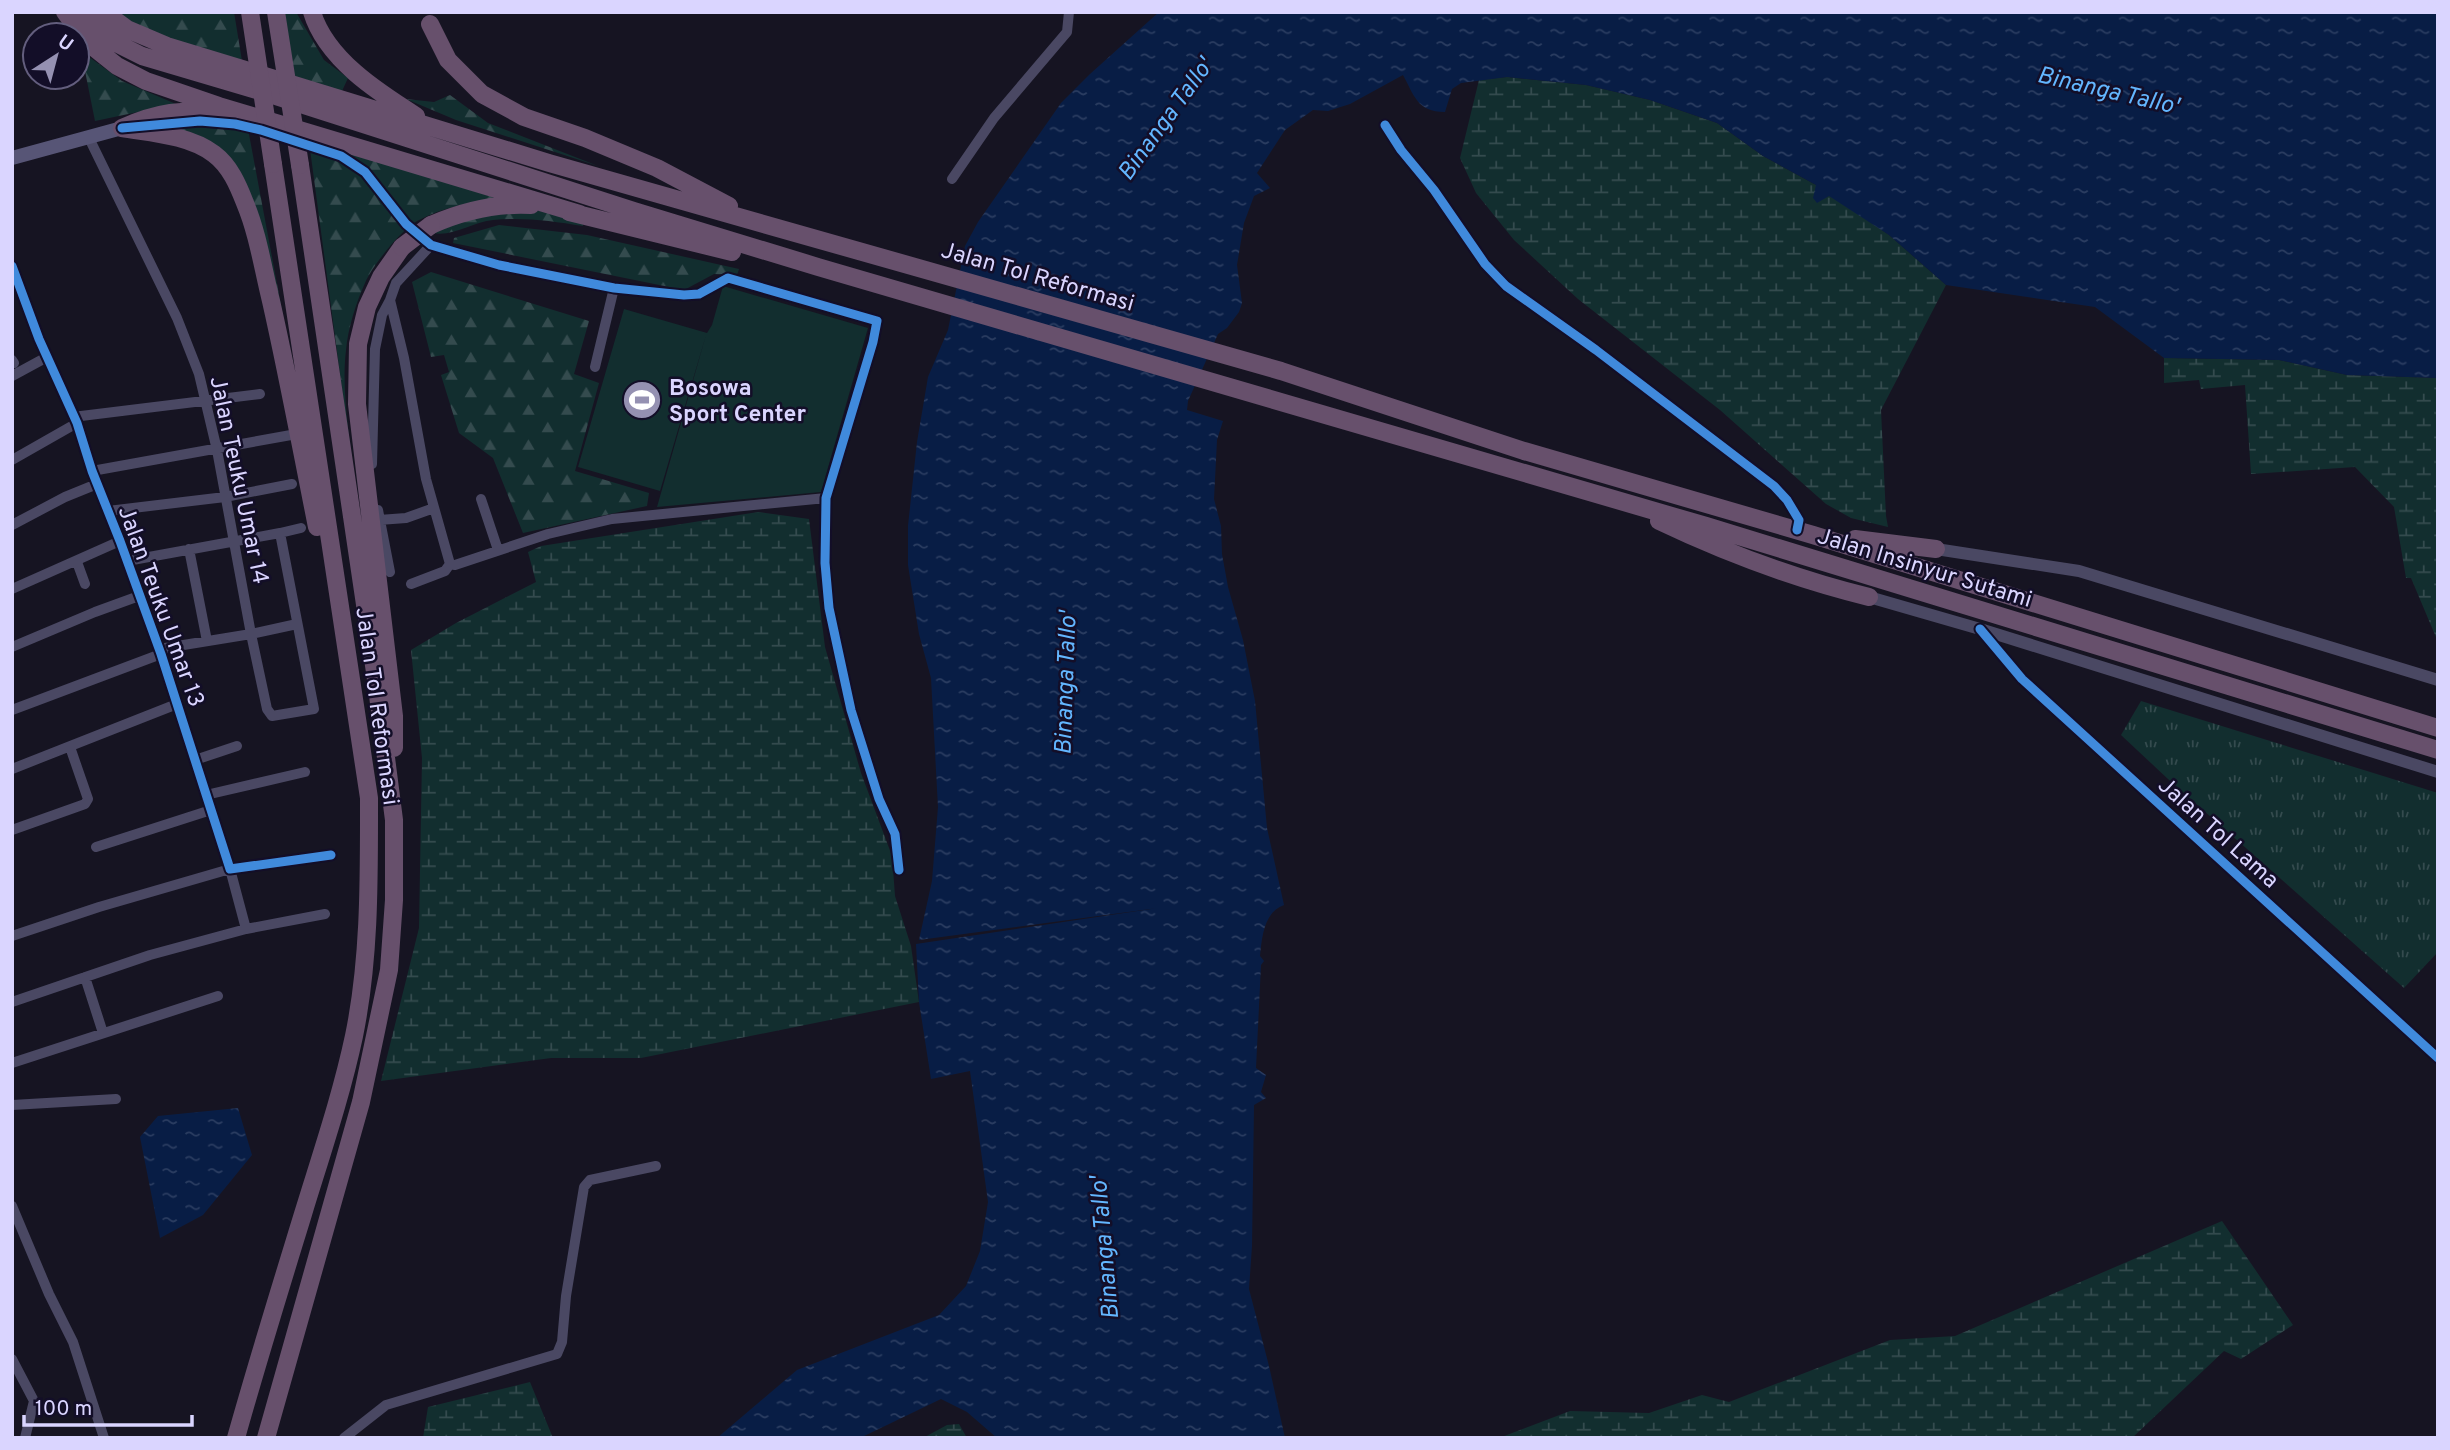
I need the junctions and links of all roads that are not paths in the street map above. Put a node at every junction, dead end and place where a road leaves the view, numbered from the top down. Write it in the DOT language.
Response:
graph roads {
  1 [pos="65,12"];
  2 [pos="83,12"];
  3 [pos="104,12"];
  4 [pos="250,12"];
  5 [pos="276,12"];
  6 [pos="312,12"];
  7 [pos="1069,12"];
  8 [pos="429,18"];
  9 [pos="278,124"];
  10 [pos="1385,125"];
  11 [pos="122,128"];
  12 [pos="437,129"];
  13 [pos="89,138"];
  14 [pos="12,158"];
  15 [pos="952,178"];
  16 [pos="579,214"];
  17 [pos="782,228"];
  18 [pos="431,245"];
  19 [pos="12,266"];
  20 [pos="818,267"];
  21 [pos="614,288"];
  22 [pos="390,300"];
  23 [pos="47,357"];
  24 [pos="595,367"];
  25 [pos="1281,371"];
  26 [pos="12,376"];
  27 [pos="260,394"];
  28 [pos="207,402"];
  29 [pos="75,420"];
  30 [pos="291,435"];
  31 [pos="217,450"];
  32 [pos="12,460"];
  33 [pos="92,471"];
  34 [pos="97,484"];
  35 [pos="292,484"];
  36 [pos="225,497"];
  37 [pos="1608,497"];
  38 [pos="826,498"];
  39 [pos="481,499"];
  40 [pos="434,508"];
  41 [pos="108,511"];
  42 [pos="379,520"];
  43 [pos="12,525"];
  44 [pos="300,528"];
  45 [pos="280,533"];
  46 [pos="1805,533"];
  47 [pos="120,541"];
  48 [pos="234,541"];
  49 [pos="189,549"];
  50 [pos="1936,549"];
  51 [pos="498,550"];
  52 [pos="127,561"];
  53 [pos="77,562"];
  54 [pos="450,564"];
  55 [pos="390,572"];
  56 [pos="85,584"];
  57 [pos="411,584"];
  58 [pos="12,589"];
  59 [pos="139,596"];
  60 [pos="1869,597"];
  61 [pos="297,624"];
  62 [pos="1980,629"];
  63 [pos="251,634"];
  64 [pos="207,641"];
  65 [pos="12,647"];
  66 [pos="160,652"];
  67 [pos="2438,680"];
  68 [pos="177,704"];
  69 [pos="12,710"];
  70 [pos="2438,728"];
  71 [pos="237,746"];
  72 [pos="70,747"];
  73 [pos="2438,750"];
  74 [pos="195,760"];
  75 [pos="12,769"];
  76 [pos="305,772"];
  77 [pos="2438,772"];
  78 [pos="206,795"];
  79 [pos="369,799"];
  80 [pos="211,810"];
  81 [pos="394,820"];
  82 [pos="12,830"];
  83 [pos="96,847"];
  84 [pos="331,855"];
  85 [pos="230,869"];
  86 [pos="899,870"];
  87 [pos="325,914"];
  88 [pos="246,929"];
  89 [pos="12,936"];
  90 [pos="85,977"];
  91 [pos="218,996"];
  92 [pos="12,1002"];
  93 [pos="103,1033"];
  94 [pos="2438,1058"];
  95 [pos="12,1063"];
  96 [pos="116,1099"];
  97 [pos="12,1105"];
  98 [pos="656,1166"];
  99 [pos="12,1206"];
  100 [pos="12,1359"];
  101 [pos="26,1438"];
  102 [pos="104,1438"];
  103 [pos="236,1438"];
  104 [pos="267,1438"];
  105 [pos="344,1438"];
  1 -- 9 [label="highway"];
  2 -- 20 [label="highway"];
  3 -- 12 [label="highway"];
  4 -- 79 [label="highway, Jalan Tol Reformasi, bridge"];
  5 -- 81 [label="highway, Jalan Tol Reformasi, bridge"];
  6 -- 12 [label="highway"];
  7 -- 15 [label="street"];
  8 -- 17 [label="highway"];
  9 -- 11 [label="highway"];
  9 -- 16 [label="highway"];
  10 -- 46 [label="street"];
  11 -- 13 [label="main road"];
  11 -- 18 [label="street"];
  11 -- 79 [label="highway"];
  12 -- 17 [label="highway"];
  13 -- 14 [label="main road"];
  13 -- 28 [label="street, Jalan Teuku Umar 14"];
  16 -- 20 [label="highway"];
  16 -- 81 [label="highway, bridge"];
  17 -- 25 [label="highway, Jalan Tol Reformasi"];
  18 -- 21 [label="street"];
  18 -- 22 [label="street"];
  19 -- 23 [label="street, Jalan Teuku Umar 13"];
  20 -- 37 [label="highway, Jalan Insinyur Sutami"];
  21 -- 24 [label="street"];
  21 -- 38 [label="street"];
  22 -- 40 [label="street"];
  22 -- 42 [label="street"];
  23 -- 26 [label="street"];
  23 -- 29 [label="street, Jalan Teuku Umar 13"];
  25 -- 46 [label="highway, Jalan Insinyur Sutami"];
  27 -- 28 [label="street"];
  28 -- 29 [label="street"];
  28 -- 31 [label="street, Jalan Teuku Umar 14"];
  29 -- 32 [label="street"];
  29 -- 33 [label="street, Jalan Teuku Umar 13"];
  30 -- 31 [label="street"];
  31 -- 33 [label="street"];
  31 -- 36 [label="street, Jalan Teuku Umar 14"];
  33 -- 34 [label="street, Jalan Teuku Umar 13"];
  34 -- 41 [label="street, Jalan Teuku Umar 13"];
  34 -- 43 [label="street"];
  35 -- 36 [label="street"];
  36 -- 41 [label="street"];
  36 -- 48 [label="street, Jalan Teuku Umar 14"];
  37 -- 60 [label="highway"];
  37 -- 73 [label="highway, Jalan Insinyur Sutami"];
  38 -- 51 [label="street"];
  38 -- 86 [label="street"];
  39 -- 51 [label="street"];
  40 -- 42 [label="street"];
  40 -- 54 [label="street"];
  41 -- 47 [label="street, Jalan Teuku Umar 13"];
  42 -- 55 [label="street"];
  44 -- 45 [label="street"];
  45 -- 48 [label="street"];
  45 -- 61 [label="street"];
  46 -- 50 [label="highway"];
  46 -- 70 [label="highway, Jalan Insinyur Sutami"];
  47 -- 52 [label="street, Jalan Teuku Umar 13"];
  47 -- 53 [label="street"];
  48 -- 49 [label="street"];
  48 -- 63 [label="street, Jalan Teuku Umar 14"];
  49 -- 52 [label="street"];
  49 -- 64 [label="street"];
  50 -- 67 [label="street"];
  51 -- 54 [label="street"];
  52 -- 59 [label="street, Jalan Teuku Umar 13"];
  53 -- 56 [label="street"];
  53 -- 58 [label="street"];
  54 -- 57 [label="street"];
  59 -- 65 [label="street"];
  59 -- 66 [label="street, Jalan Teuku Umar 13"];
  60 -- 62 [label="street"];
  61 -- 63 [label="street"];
  61 -- 63 [label="street, Jalan Teuku Umar 14"];
  62 -- 77 [label="street"];
  62 -- 94 [label="street, Jalan Tol Lama"];
  63 -- 64 [label="street"];
  64 -- 66 [label="street"];
  66 -- 68 [label="street, Jalan Teuku Umar 13"];
  66 -- 69 [label="street"];
  68 -- 72 [label="street"];
  68 -- 74 [label="street, Jalan Teuku Umar 13"];
  71 -- 74 [label="street"];
  72 -- 75 [label="street"];
  72 -- 82 [label="street"];
  74 -- 78 [label="street, Jalan Teuku Umar 13"];
  76 -- 78 [label="street"];
  78 -- 80 [label="street, Jalan Teuku Umar 13"];
  79 -- 103 [label="highway, Jalan Tol Reformasi"];
  80 -- 83 [label="street"];
  80 -- 85 [label="street, Jalan Teuku Umar 13"];
  81 -- 104 [label="highway, Jalan Tol Reformasi"];
  84 -- 85 [label="street"];
  85 -- 88 [label="street, Jalan Teuku Umar 13"];
  85 -- 89 [label="street"];
  87 -- 88 [label="street"];
  88 -- 90 [label="street"];
  90 -- 92 [label="street"];
  90 -- 93 [label="street"];
  91 -- 93 [label="street"];
  93 -- 95 [label="street"];
  96 -- 97 [label="street"];
  98 -- 105 [label="street"];
  99 -- 102 [label="street"];
  100 -- 101 [label="street"];
}
